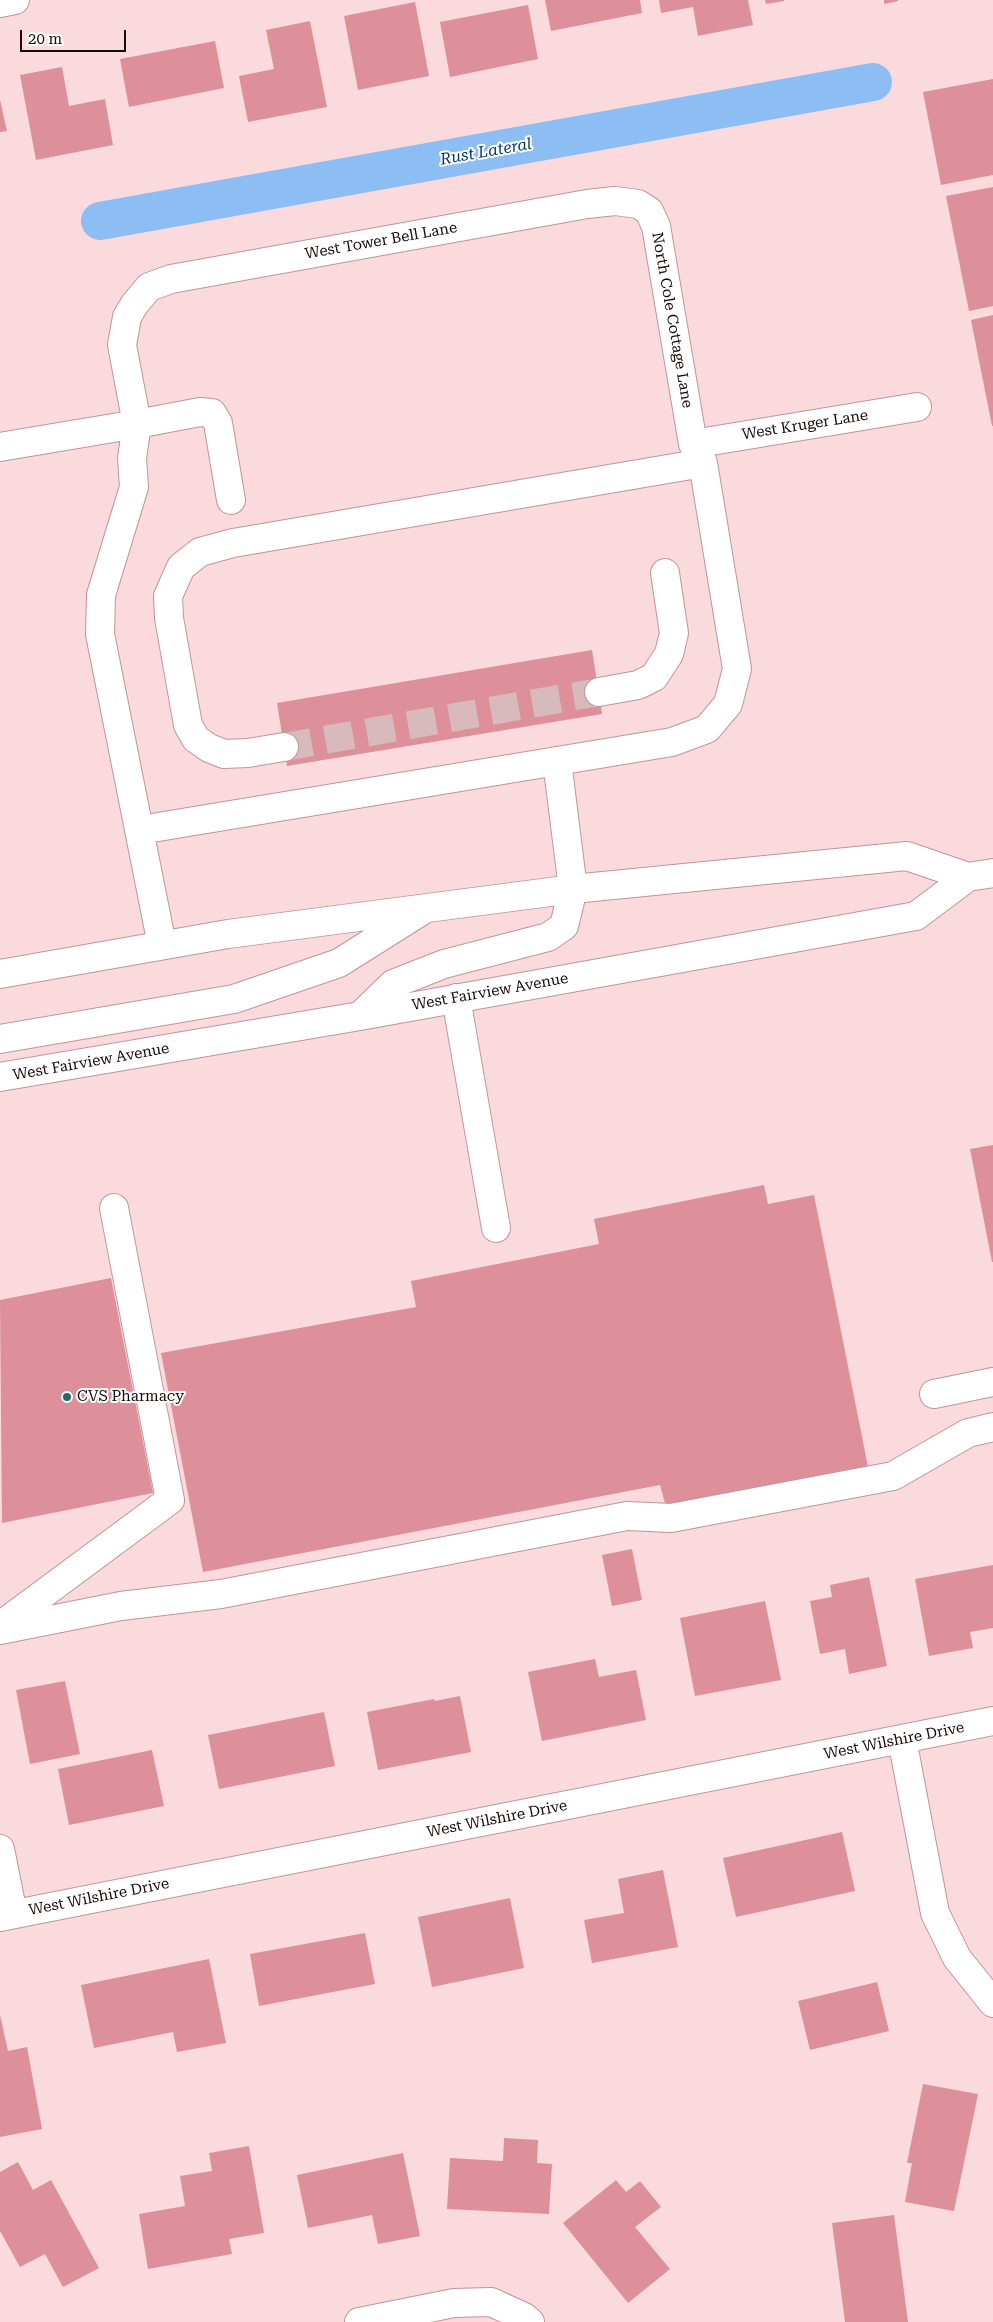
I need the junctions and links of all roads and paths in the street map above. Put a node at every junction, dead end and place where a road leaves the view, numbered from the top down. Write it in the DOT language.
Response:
graph roads {
  1 [pos="15,0"];
  2 [pos="0,3"];
  3 [pos="638,204"];
  4 [pos="916,407"];
  5 [pos="137,424"];
  6 [pos="0,447"];
  7 [pos="698,453"];
  8 [pos="231,500"];
  9 [pos="665,573"];
  10 [pos="599,692"];
  11 [pos="284,747"];
  12 [pos="557,761"];
  13 [pos="140,830"];
  14 [pos="980,875"];
  15 [pos="573,889"];
  16 [pos="427,907"];
  17 [pos="162,945"];
  18 [pos="0,974"];
  19 [pos="456,998"];
  20 [pos="360,1016"];
  21 [pos="0,1039"];
  22 [pos="0,1077"];
  23 [pos="114,1208"];
  24 [pos="496,1228"];
  25 [pos="993,1382"];
  26 [pos="934,1394"];
  27 [pos="993,1427"];
  28 [pos="0,1628"];
  29 [pos="993,1721"];
  30 [pos="902,1739"];
  31 [pos="0,1849"];
  32 [pos="6,1915"];
  33 [pos="993,2003"];
  34 [pos="359,2322"];
  35 [pos="530,2322"];
  1 -- 2 [label="street"];
  3 -- 5 [label="street, West Tower Bell Lane"];
  3 -- 7 [label="street, North Cole Cottage Lane"];
  4 -- 7 [label="street, West Kruger Lane"];
  5 -- 6 [label="street"];
  5 -- 8 [label="street"];
  5 -- 13 [label="street"];
  7 -- 11 [label="street, West Kruger Lane"];
  7 -- 12 [label="street, North Cole Cottage Lane"];
  9 -- 10 [label="street"];
  12 -- 13 [label="street, North Cole Cottage Lane"];
  12 -- 15 [label="street"];
  13 -- 17 [label="street"];
  14 -- 15 [label="street, West Fairview Avenue"];
  14 -- 19 [label="street, West Fairview Avenue"];
  15 -- 16 [label="street, West Fairview Avenue"];
  15 -- 20 [label="street"];
  16 -- 17 [label="street, West Fairview Avenue"];
  16 -- 21 [label="street"];
  17 -- 18 [label="street, West Fairview Avenue"];
  19 -- 20 [label="street, West Fairview Avenue"];
  19 -- 24 [label="street"];
  20 -- 22 [label="street, West Fairview Avenue"];
  23 -- 28 [label="street"];
  25 -- 26 [label="street"];
  27 -- 28 [label="street"];
  29 -- 30 [label="street, West Wilshire Drive"];
  30 -- 32 [label="street, West Wilshire Drive"];
  30 -- 33 [label="street"];
  31 -- 32 [label="street"];
  34 -- 35 [label="street"];
}
